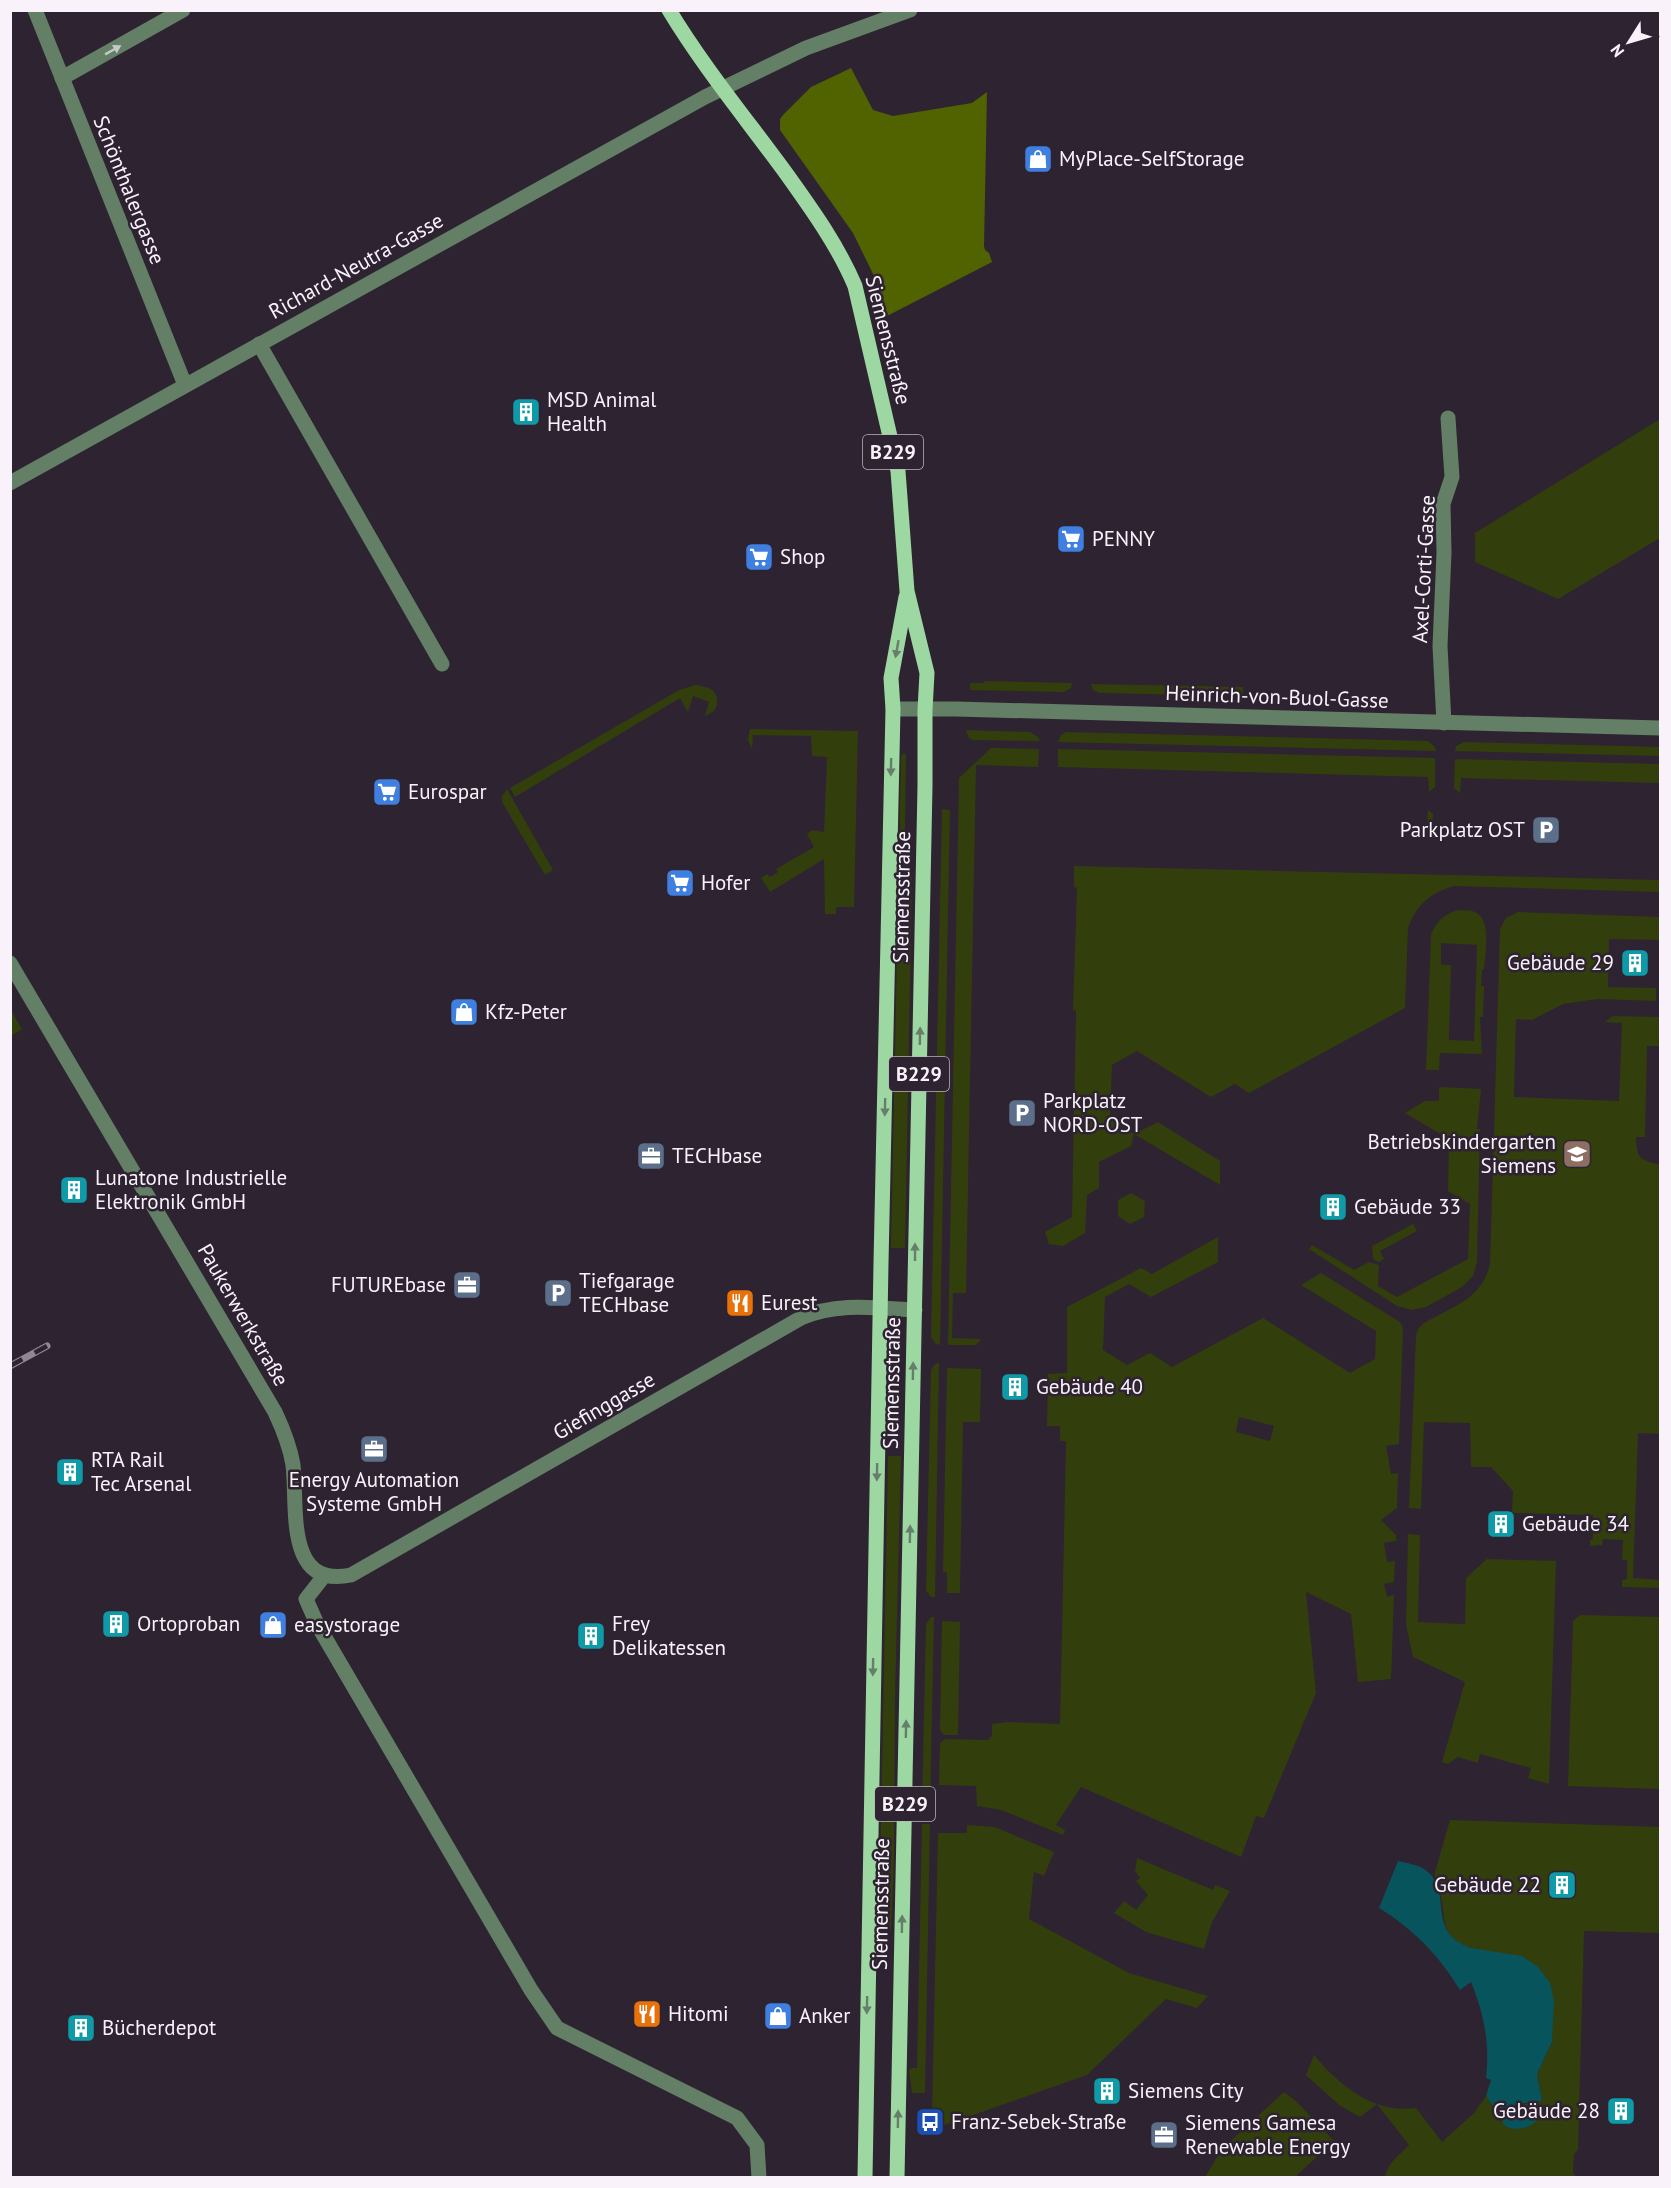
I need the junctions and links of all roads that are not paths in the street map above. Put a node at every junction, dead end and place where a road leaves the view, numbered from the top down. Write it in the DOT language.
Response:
graph roads {
  1 [pos="34,10"];
  2 [pos="183,10"];
  3 [pos="669,10"];
  4 [pos="910,10"];
  5 [pos="62,78"];
  6 [pos="723,88"];
  7 [pos="259,344"];
  8 [pos="185,385"];
  9 [pos="1448,418"];
  10 [pos="10,483"];
  11 [pos="907,591"];
  12 [pos="442,664"];
  13 [pos="893,709"];
  14 [pos="925,710"];
  15 [pos="1444,723"];
  16 [pos="1660,728"];
  17 [pos="10,963"];
  18 [pos="880,1309"];
  19 [pos="915,1310"];
  20 [pos="324,1576"];
  21 [pos="759,2178"];
  22 [pos="865,2178"];
  23 [pos="897,2178"];
  1 -- 5 [label="street, Schönthalergasse"];
  5 -- 2 [label="street, one-way"];
  3 -- 6 [label="main road, Siemensstraße / B229"];
  4 -- 6 [label="street, Richard-Neutra-Gasse"];
  5 -- 8 [label="street, Schönthalergasse"];
  6 -- 7 [label="street, Richard-Neutra-Gasse"];
  6 -- 11 [label="main road, Siemensstraße / B229"];
  7 -- 8 [label="street, Richard-Neutra-Gasse"];
  7 -- 12 [label="street"];
  8 -- 10 [label="street, Richard-Neutra-Gasse"];
  9 -- 15 [label="street, Axel-Corti-Gasse"];
  11 -- 13 [label="main road, Siemensstraße / B229, one-way"];
  11 -- 14 [label="main road, Siemensstraße / B229"];
  13 -- 14 [label="street, Heinrich-von-Buol-Gasse"];
  13 -- 18 [label="main road, Siemensstraße / B229, one-way"];
  14 -- 15 [label="street, Heinrich-von-Buol-Gasse"];
  19 -- 14 [label="main road, Siemensstraße / B229, one-way"];
  15 -- 16 [label="street, Heinrich-von-Buol-Gasse"];
  17 -- 20 [label="street, Paukerwerkstraße"];
  18 -- 19 [label="street, Giefinggasse"];
  18 -- 20 [label="street, Giefinggasse"];
  18 -- 22 [label="main road, Siemensstraße / B229, one-way"];
  23 -- 19 [label="main road, Siemensstraße / B229, one-way"];
  20 -- 21 [label="street"];
}
